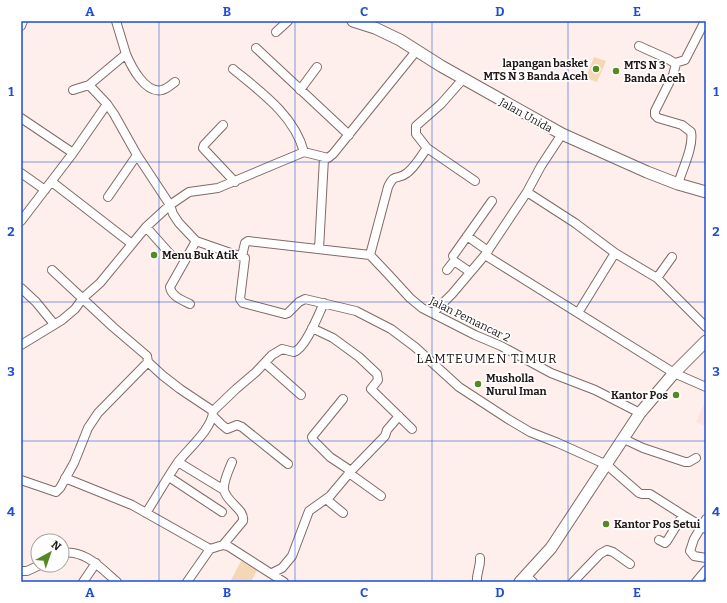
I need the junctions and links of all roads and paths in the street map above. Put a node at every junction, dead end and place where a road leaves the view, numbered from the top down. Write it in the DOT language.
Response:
graph roads {
  1 [pos="23,21"];
  2 [pos="116,21"];
  3 [pos="288,21"];
  4 [pos="353,21"];
  5 [pos="705,21"];
  6 [pos="21,26"];
  7 [pos="276,32"];
  8 [pos="639,46"];
  9 [pos="256,48"];
  10 [pos="417,50"];
  11 [pos="126,54"];
  12 [pos="675,63"];
  13 [pos="317,67"];
  14 [pos="234,70"];
  15 [pos="463,79"];
  16 [pos="175,82"];
  17 [pos="89,85"];
  18 [pos="73,90"];
  19 [pos="300,90"];
  20 [pos="107,104"];
  21 [pos="21,118"];
  22 [pos="223,125"];
  23 [pos="562,134"];
  24 [pos="349,135"];
  25 [pos="427,148"];
  26 [pos="304,152"];
  27 [pos="73,153"];
  28 [pos="137,155"];
  29 [pos="324,158"];
  30 [pos="21,173"];
  31 [pos="475,181"];
  32 [pos="52,182"];
  33 [pos="235,182"];
  34 [pos="678,184"];
  35 [pos="45,190"];
  36 [pos="527,192"];
  37 [pos="706,192"];
  38 [pos="108,197"];
  39 [pos="492,201"];
  40 [pos="170,205"];
  41 [pos="21,221"];
  42 [pos="146,227"];
  43 [pos="467,236"];
  44 [pos="196,241"];
  45 [pos="132,244"];
  46 [pos="319,249"];
  47 [pos="487,253"];
  48 [pos="615,253"];
  49 [pos="171,255"];
  50 [pos="370,255"];
  51 [pos="242,256"];
  52 [pos="453,256"];
  53 [pos="672,257"];
  54 [pos="52,270"];
  55 [pos="447,270"];
  56 [pos="470,272"];
  57 [pos="657,278"];
  58 [pos="21,288"];
  59 [pos="84,298"];
  60 [pos="324,303"];
  61 [pos="190,304"];
  62 [pos="433,313"];
  63 [pos="578,313"];
  64 [pos="54,324"];
  65 [pos="706,327"];
  66 [pos="312,328"];
  67 [pos="706,341"];
  68 [pos="21,345"];
  69 [pos="148,362"];
  70 [pos="265,363"];
  71 [pos="674,373"];
  72 [pos="706,387"];
  73 [pos="301,395"];
  74 [pos="343,399"];
  75 [pos="640,413"];
  76 [pos="213,414"];
  77 [pos="400,416"];
  78 [pos="412,429"];
  79 [pos="624,439"];
  80 [pos="696,458"];
  81 [pos="178,462"];
  82 [pos="232,462"];
  83 [pos="288,464"];
  84 [pos="607,465"];
  85 [pos="350,472"];
  86 [pos="169,477"];
  87 [pos="65,478"];
  88 [pos="21,480"];
  89 [pos="224,490"];
  90 [pos="381,496"];
  91 [pos="326,499"];
  92 [pos="146,512"];
  93 [pos="222,512"];
  94 [pos="343,513"];
  95 [pos="683,516"];
  96 [pos="706,519"];
  97 [pos="704,528"];
  98 [pos="659,540"];
  99 [pos="224,545"];
  100 [pos="210,549"];
  101 [pos="70,552"];
  102 [pos="480,558"];
  103 [pos="706,558"];
  104 [pos="96,564"];
  105 [pos="630,564"];
  106 [pos="706,570"];
  107 [pos="272,573"];
  108 [pos="526,580"];
  109 [pos="83,582"];
  110 [pos="116,582"];
  111 [pos="187,582"];
  112 [pos="284,582"];
  113 [pos="477,582"];
  114 [pos="573,582"];
  115 [pos="696,582"];
  1 -- 6 [label="street"];
  2 -- 11 [label="street"];
  3 -- 7 [label="street"];
  4 -- 10 [label="street, Jalan Unida"];
  5 -- 12 [label="street"];
  8 -- 12 [label="street"];
  9 -- 19 [label="street"];
  10 -- 15 [label="street, Jalan Unida"];
  10 -- 24 [label="street"];
  11 -- 16 [label="street"];
  11 -- 17 [label="street"];
  12 -- 34 [label="street"];
  13 -- 19 [label="street"];
  14 -- 26 [label="street"];
  15 -- 23 [label="street, Jalan Unida"];
  15 -- 25 [label="street"];
  17 -- 18 [label="street"];
  17 -- 20 [label="street"];
  19 -- 24 [label="street"];
  20 -- 27 [label="street"];
  20 -- 28 [label="street"];
  21 -- 27 [label="street"];
  22 -- 33 [label="street"];
  23 -- 34 [label="street, Jalan Unida"];
  23 -- 36 [label="street"];
  24 -- 29 [label="street"];
  25 -- 31 [label="street"];
  25 -- 50 [label="street"];
  26 -- 29 [label="street"];
  26 -- 33 [label="street"];
  27 -- 32 [label="street"];
  28 -- 38 [label="street"];
  28 -- 40 [label="street"];
  29 -- 46 [label="street"];
  30 -- 35 [label="street"];
  32 -- 35 [label="street"];
  32 -- 45 [label="street"];
  33 -- 40 [label="street"];
  34 -- 37 [label="street, Jalan Unida"];
  35 -- 41 [label="street"];
  36 -- 47 [label="street"];
  36 -- 48 [label="street"];
  39 -- 43 [label="street"];
  40 -- 42 [label="street"];
  40 -- 44 [label="street"];
  42 -- 45 [label="street"];
  42 -- 49 [label="street"];
  43 -- 47 [label="street"];
  43 -- 52 [label="street"];
  44 -- 51 [label="street"];
  44 -- 61 [label="street"];
  45 -- 59 [label="street"];
  46 -- 50 [label="street"];
  46 -- 51 [label="street"];
  47 -- 56 [label="street"];
  47 -- 63 [label="street"];
  48 -- 57 [label="street"];
  48 -- 63 [label="street"];
  50 -- 62 [label="street, Jalan Pemancar 2"];
  51 -- 60 [label="street"];
  53 -- 57 [label="street"];
  54 -- 59 [label="street"];
  55 -- 56 [label="street"];
  56 -- 62 [label="street"];
  57 -- 65 [label="street"];
  58 -- 64 [label="street"];
  59 -- 64 [label="street"];
  59 -- 69 [label="street"];
  60 -- 66 [label="street"];
  60 -- 84 [label="street"];
  62 -- 75 [label="street, Jalan Pemancar 2"];
  63 -- 71 [label="street"];
  64 -- 68 [label="street"];
  66 -- 70 [label="street"];
  66 -- 77 [label="street"];
  67 -- 71 [label="street"];
  69 -- 76 [label="street"];
  69 -- 87 [label="street"];
  70 -- 73 [label="street"];
  70 -- 76 [label="street"];
  71 -- 72 [label="street"];
  71 -- 75 [label="street"];
  74 -- 85 [label="street"];
  75 -- 79 [label="street"];
  76 -- 81 [label="street"];
  76 -- 83 [label="street"];
  77 -- 78 [label="street"];
  77 -- 85 [label="street"];
  79 -- 80 [label="street"];
  79 -- 84 [label="street"];
  81 -- 86 [label="street"];
  81 -- 89 [label="street"];
  82 -- 89 [label="street"];
  84 -- 95 [label="street"];
  84 -- 108 [label="street"];
  85 -- 90 [label="street"];
  85 -- 91 [label="street"];
  86 -- 92 [label="street"];
  86 -- 93 [label="street"];
  87 -- 88 [label="street"];
  87 -- 92 [label="street"];
  89 -- 99 [label="street"];
  91 -- 94 [label="street"];
  91 -- 107 [label="street"];
  92 -- 100 [label="street"];
  95 -- 97 [label="street"];
  95 -- 98 [label="street"];
  96 -- 97 [label="street"];
  97 -- 103 [label="street"];
  99 -- 100 [label="street"];
  99 -- 107 [label="street"];
  100 -- 111 [label="street"];
  101 -- 104 [label="street"];
  102 -- 113 [label="street"];
  104 -- 109 [label="street"];
  104 -- 110 [label="street"];
  105 -- 114 [label="street"];
  106 -- 115 [label="street"];
  107 -- 112 [label="street"];
}
